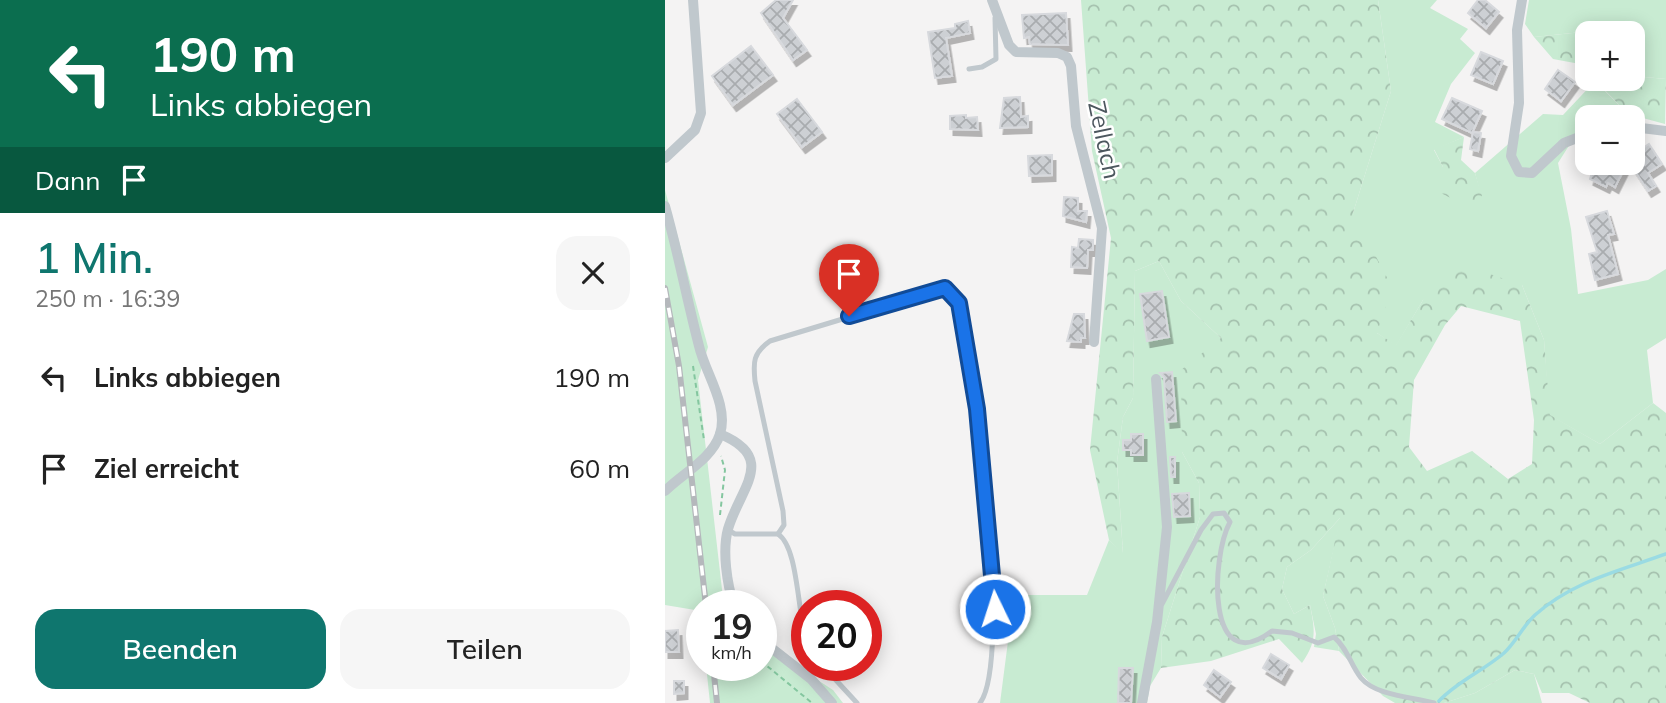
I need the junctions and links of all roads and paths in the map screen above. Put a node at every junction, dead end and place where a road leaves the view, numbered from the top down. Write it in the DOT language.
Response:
graph roads {
  1 [pos="693,0"];
  2 [pos="1523,0"];
  3 [pos="993,5"];
  4 [pos="969,69"];
  5 [pos="1645,128"];
  6 [pos="1666,131"];
  7 [pos="1575,139"];
  8 [pos="665,158"];
  9 [pos="665,206"];
  10 [pos="1094,342"];
  11 [pos="692,358"];
  12 [pos="1156,379"];
  13 [pos="720,434"];
  14 [pos="712,448"];
  15 [pos="665,491"];
  16 [pos="719,521"];
  17 [pos="728,530"];
  18 [pos="778,534"];
  19 [pos="732,590"];
  20 [pos="797,590"];
  21 [pos="1158,610"];
  22 [pos="777,652"];
  23 [pos="777,674"];
  24 [pos="837,681"];
  25 [pos="812,703"];
  26 [pos="832,703"];
  27 [pos="857,703"];
  28 [pos="980,703"];
  29 [pos="1142,703"];
  30 [pos="1434,703"];
  1 -- 8 [label="street"];
  2 -- 7 [label="street"];
  3 -- 4 [label="lane"];
  3 -- 10 [label="street, Zellach"];
  5 -- 6 [label="street"];
  9 -- 13 [label="street"];
  11 -- 14 [label="path"];
  12 -- 21 [label="street"];
  13 -- 14 [label="street"];
  13 -- 17 [label="street"];
  14 -- 15 [label="street"];
  14 -- 16 [label="path"];
  17 -- 18 [label="lane"];
  17 -- 19 [label="street"];
  18 -- 20 [label="lane"];
  18 -- 28 [label="lane"];
  21 -- 29 [label="street"];
  21 -- 30 [label="lane"];
  22 -- 26 [label="street"];
  23 -- 25 [label="path"];
  24 -- 27 [label="lane"];
}
